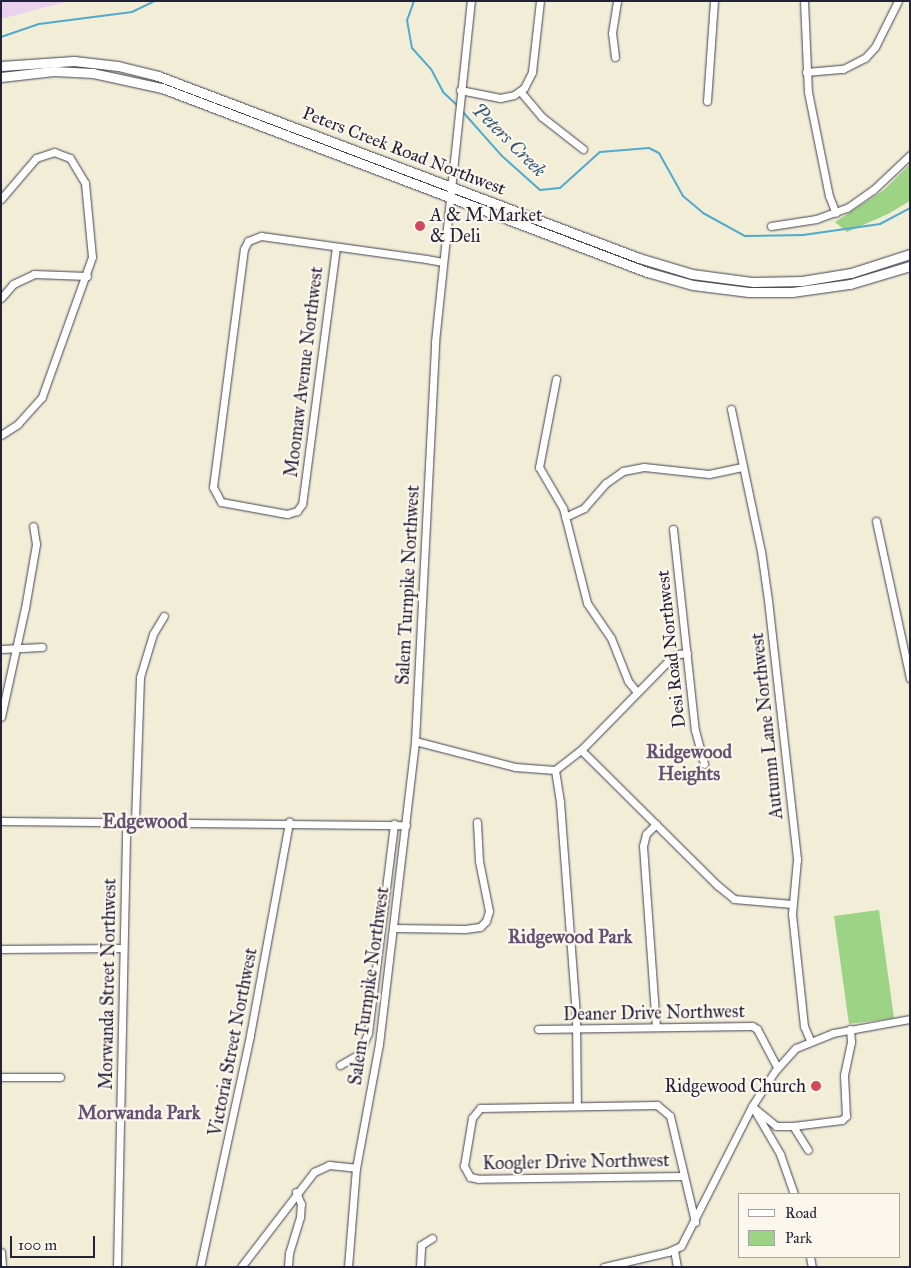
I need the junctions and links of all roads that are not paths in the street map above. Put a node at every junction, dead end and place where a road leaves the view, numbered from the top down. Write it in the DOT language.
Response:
graph roads {
  1 [pos="471,1"];
  2 [pos="540,1"];
  3 [pos="617,1"];
  4 [pos="714,1"];
  5 [pos="804,1"];
  6 [pos="898,1"];
  7 [pos="615,57"];
  8 [pos="1,66"];
  9 [pos="806,72"];
  10 [pos="1,77"];
  11 [pos="520,91"];
  12 [pos="460,92"];
  13 [pos="707,101"];
  14 [pos="583,149"];
  15 [pos="910,155"];
  16 [pos="451,187"];
  17 [pos="450,198"];
  18 [pos="1,199"];
  19 [pos="836,213"];
  20 [pos="771,226"];
  21 [pos="336,247"];
  22 [pos="910,254"];
  23 [pos="443,262"];
  24 [pos="910,266"];
  25 [pos="87,276"];
  26 [pos="1,298"];
  27 [pos="556,379"];
  28 [pos="730,409"];
  29 [pos="2,435"];
  30 [pos="743,467"];
  31 [pos="565,517"];
  32 [pos="876,521"];
  33 [pos="33,526"];
  34 [pos="673,529"];
  35 [pos="164,616"];
  36 [pos="42,647"];
  37 [pos="16,648"];
  38 [pos="1,649"];
  39 [pos="687,654"];
  40 [pos="910,678"];
  41 [pos="637,692"];
  42 [pos="1,717"];
  43 [pos="415,741"];
  44 [pos="581,750"];
  45 [pos="704,764"];
  46 [pos="555,770"];
  47 [pos="1,821"];
  48 [pos="126,821"];
  49 [pos="135,821"];
  50 [pos="289,822"];
  51 [pos="477,822"];
  52 [pos="394,824"];
  53 [pos="656,824"];
  54 [pos="406,825"];
  55 [pos="792,904"];
  56 [pos="393,928"];
  57 [pos="123,948"];
  58 [pos="1,949"];
  59 [pos="910,1018"];
  60 [pos="656,1027"];
  61 [pos="576,1028"];
  62 [pos="538,1029"];
  63 [pos="850,1029"];
  64 [pos="810,1040"];
  65 [pos="340,1065"];
  66 [pos="777,1068"];
  67 [pos="1,1077"];
  68 [pos="60,1077"];
  69 [pos="577,1106"];
  70 [pos="752,1106"];
  71 [pos="793,1126"];
  72 [pos="808,1150"];
  73 [pos="356,1168"];
  74 [pos="683,1176"];
  75 [pos="296,1192"];
  76 [pos="794,1193"];
  77 [pos="695,1222"];
  78 [pos="432,1238"];
  79 [pos="674,1250"];
  80 [pos="1,1252"];
  81 [pos="2,1267"];
  82 [pos="117,1267"];
  83 [pos="200,1267"];
  84 [pos="241,1267"];
  85 [pos="288,1267"];
  86 [pos="348,1267"];
  87 [pos="420,1267"];
  88 [pos="604,1267"];
  89 [pos="677,1267"];
  1 -- 12 [label="street, Salem Turnpike Northwest"];
  2 -- 11 [label="street"];
  3 -- 7 [label="street"];
  4 -- 13 [label="street"];
  5 -- 9 [label="street"];
  6 -- 9 [label="street"];
  8 -- 16 [label="main road, Peters Creek Road Northwest"];
  9 -- 19 [label="street"];
  10 -- 17 [label="main road, Peters Creek Road Northwest"];
  11 -- 12 [label="street"];
  11 -- 14 [label="street"];
  12 -- 16 [label="street, Salem Turnpike Northwest"];
  15 -- 19 [label="street"];
  16 -- 17 [label="street, Salem Turnpike Northwest"];
  16 -- 22 [label="main road, Peters Creek Road Northwest"];
  17 -- 23 [label="street, Salem Turnpike Northwest"];
  17 -- 24 [label="main road, Peters Creek Road Northwest"];
  18 -- 25 [label="street"];
  19 -- 20 [label="street"];
  21 -- 21 [label="street, Moomaw Avenue Northwest"];
  21 -- 23 [label="street"];
  23 -- 43 [label="street, Salem Turnpike Northwest"];
  25 -- 26 [label="street"];
  25 -- 29 [label="street"];
  27 -- 31 [label="street"];
  28 -- 30 [label="street, Autumn Lane Northwest"];
  30 -- 31 [label="street"];
  30 -- 55 [label="street, Autumn Lane Northwest"];
  31 -- 41 [label="street"];
  32 -- 40 [label="street"];
  33 -- 37 [label="street"];
  34 -- 39 [label="street, Desi Road Northwest"];
  35 -- 49 [label="street"];
  36 -- 37 [label="street"];
  37 -- 38 [label="street"];
  37 -- 42 [label="street"];
  39 -- 41 [label="street"];
  39 -- 45 [label="street, Desi Road Northwest"];
  41 -- 44 [label="street"];
  43 -- 46 [label="street"];
  43 -- 54 [label="street, Salem Turnpike Northwest"];
  44 -- 46 [label="street"];
  44 -- 53 [label="street"];
  46 -- 61 [label="street"];
  47 -- 48 [label="street"];
  48 -- 49 [label="street"];
  48 -- 57 [label="street, Morwanda Street Northwest"];
  49 -- 50 [label="street"];
  50 -- 52 [label="street"];
  50 -- 83 [label="street, Victoria Street Northwest"];
  51 -- 56 [label="street"];
  52 -- 54 [label="street"];
  52 -- 65 [label="street"];
  53 -- 55 [label="street"];
  53 -- 60 [label="street"];
  54 -- 56 [label="street, Salem Turnpike Northwest"];
  55 -- 64 [label="street, Autumn Lane Northwest"];
  56 -- 73 [label="street, Salem Turnpike Northwest"];
  57 -- 58 [label="street"];
  57 -- 82 [label="street, Morwanda Street Northwest"];
  59 -- 63 [label="street"];
  60 -- 61 [label="street, Deaner Drive Northwest"];
  60 -- 66 [label="street, Deaner Drive Northwest"];
  61 -- 62 [label="street, Deaner Drive Northwest"];
  61 -- 69 [label="street"];
  63 -- 64 [label="street"];
  63 -- 71 [label="street"];
  64 -- 66 [label="street"];
  66 -- 70 [label="street"];
  67 -- 68 [label="street"];
  69 -- 74 [label="street"];
  69 -- 74 [label="street, Koogler Drive Northwest"];
  70 -- 71 [label="street"];
  70 -- 76 [label="street"];
  70 -- 77 [label="street"];
  71 -- 72 [label="street"];
  73 -- 75 [label="street"];
  73 -- 86 [label="street, Salem Turnpike Northwest"];
  74 -- 77 [label="street"];
  75 -- 84 [label="street"];
  75 -- 85 [label="street"];
  77 -- 79 [label="street"];
  78 -- 87 [label="street"];
  79 -- 88 [label="street"];
  79 -- 89 [label="street"];
  80 -- 81 [label="street"];
}
